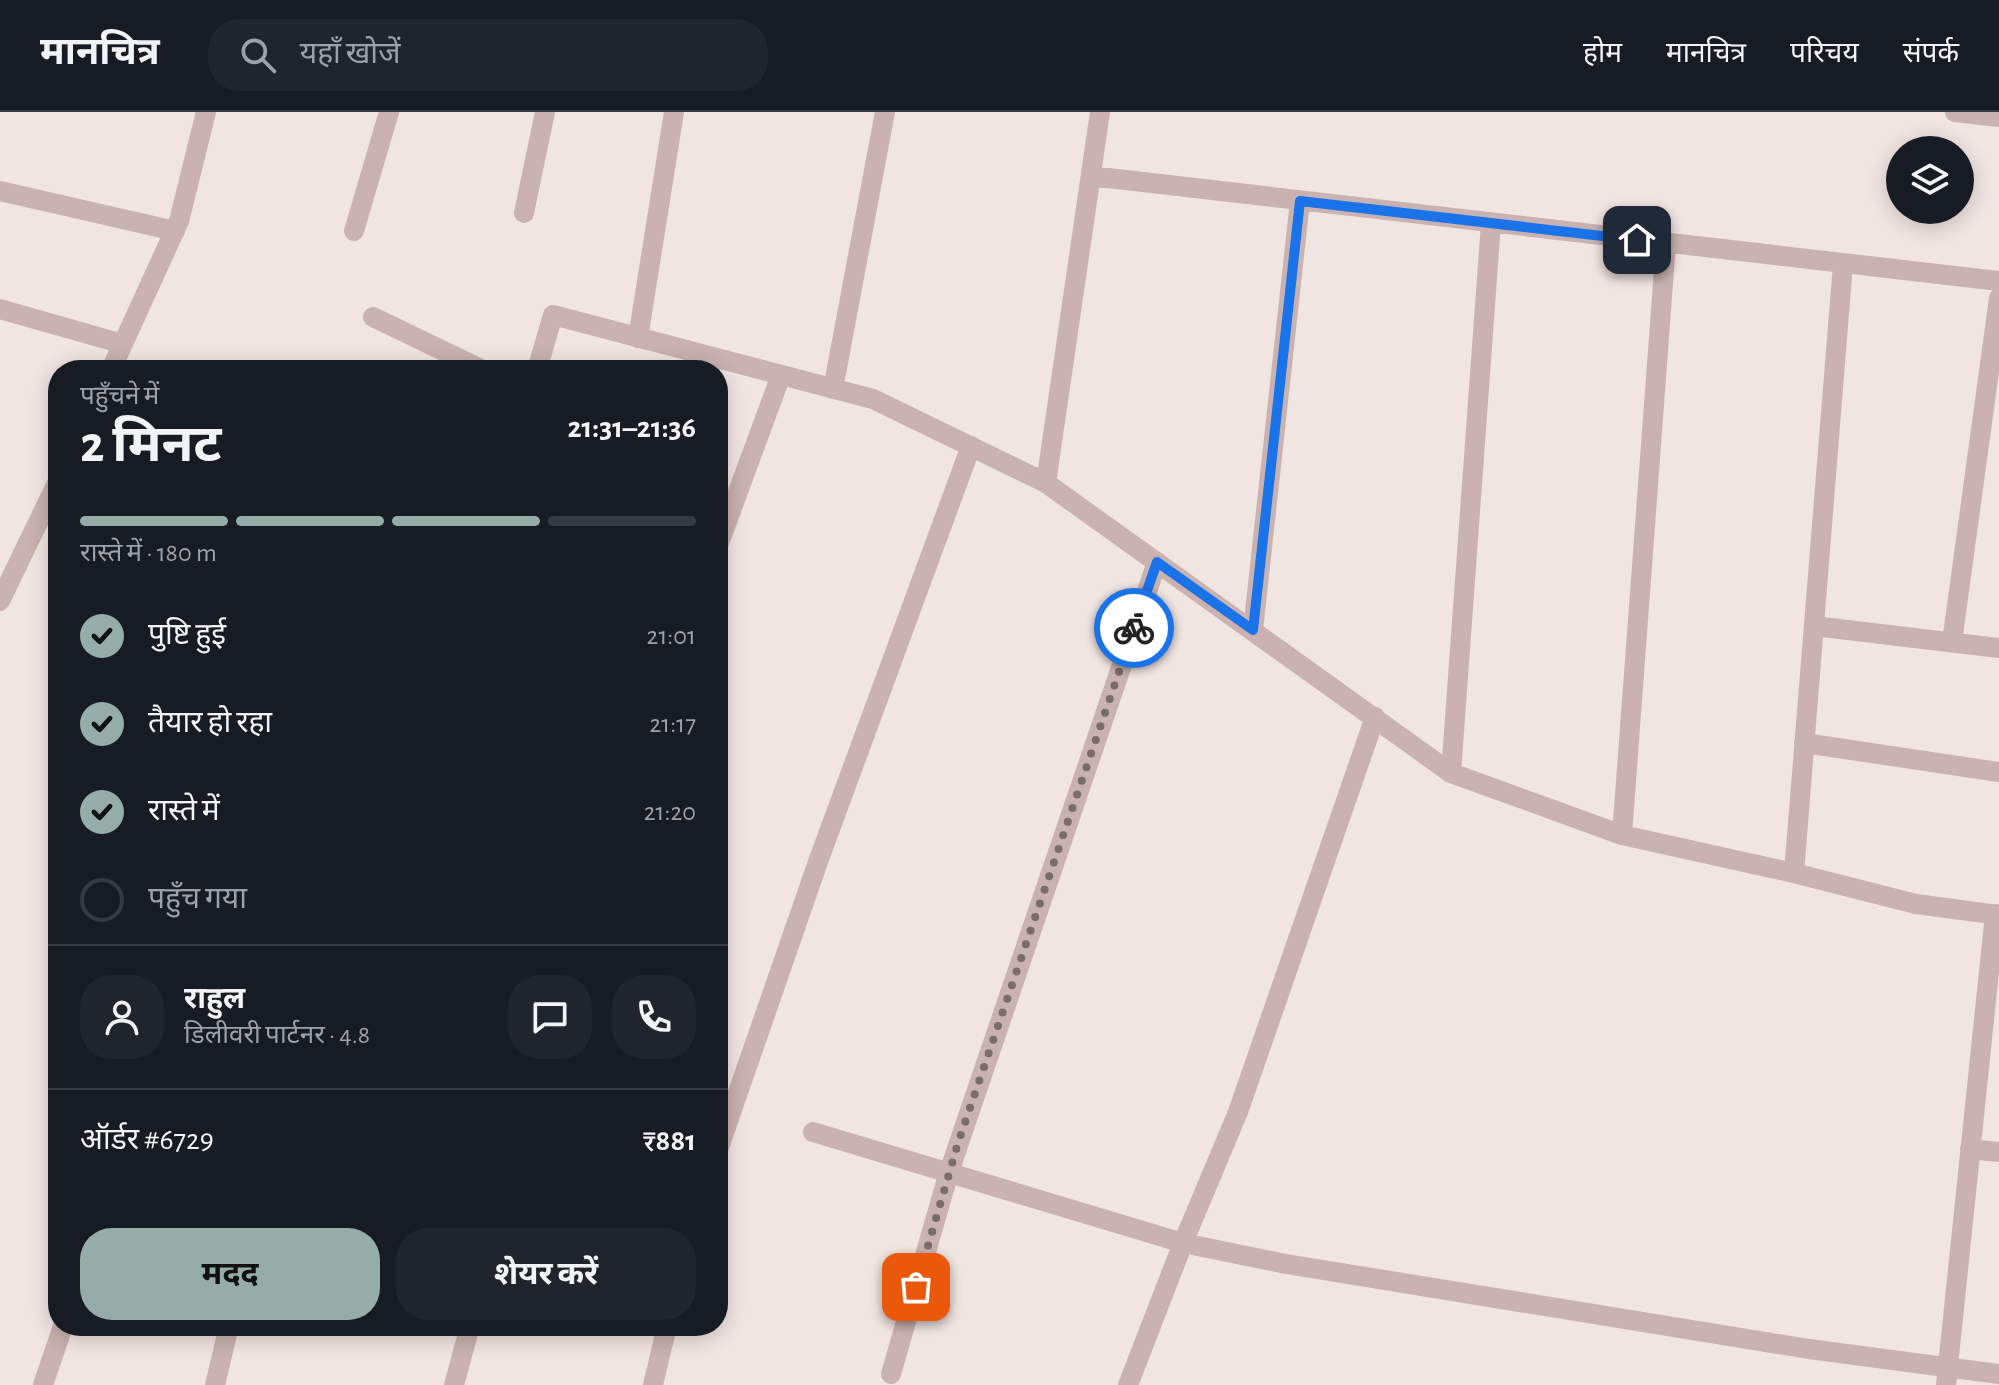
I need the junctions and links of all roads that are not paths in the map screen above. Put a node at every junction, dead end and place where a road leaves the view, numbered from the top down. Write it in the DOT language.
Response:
graph roads {
  1 [pos="206,112"];
  2 [pos="389,112"];
  3 [pos="545,112"];
  4 [pos="674,112"];
  5 [pos="885,112"];
  6 [pos="1100,112"];
  7 [pos="1955,112"];
  8 [pos="1999,117"];
  9 [pos="1091,176"];
  10 [pos="0,191"];
  11 [pos="1300,201"];
  12 [pos="524,213"];
  13 [pos="1491,223"];
  14 [pos="175,231"];
  15 [pos="354,231"];
  16 [pos="1666,243"];
  17 [pos="1843,264"];
  18 [pos="1999,281"];
  19 [pos="1999,298"];
  20 [pos="0,309"];
  21 [pos="373,317"];
  22 [pos="638,338"];
  23 [pos="123,344"];
  24 [pos="116,360"];
  25 [pos="462,360"];
  26 [pos="540,360"];
  27 [pos="723,360"];
  28 [pos="728,361"];
  29 [pos="781,375"];
  30 [pos="833,389"];
  31 [pos="971,446"];
  32 [pos="1046,483"];
  33 [pos="48,502"];
  34 [pos="728,519"];
  35 [pos="1157,562"];
  36 [pos="0,601"];
  37 [pos="1814,626"];
  38 [pos="1253,630"];
  39 [pos="1952,642"];
  40 [pos="1999,648"];
  41 [pos="1375,717"];
  42 [pos="1804,743"];
  43 [pos="1999,772"];
  44 [pos="1451,773"];
  45 [pos="1622,835"];
  46 [pos="1794,873"];
  47 [pos="1997,914"];
  48 [pos="728,1104"];
  49 [pos="813,1132"];
  50 [pos="1970,1149"];
  51 [pos="1999,1152"];
  52 [pos="949,1172"];
  53 [pos="1183,1243"];
  54 [pos="60,1336"];
  55 [pos="227,1336"];
  56 [pos="467,1336"];
  57 [pos="665,1336"];
  58 [pos="891,1374"];
  59 [pos="1999,1374"];
  60 [pos="1947,1376"];
  61 [pos="43,1385"];
  62 [pos="215,1385"];
  63 [pos="454,1385"];
  64 [pos="653,1385"];
  65 [pos="1128,1385"];
  1 -- 14 [label="street"];
  2 -- 15 [label="street"];
  3 -- 12 [label="street"];
  4 -- 22 [label="street"];
  5 -- 30 [label="street"];
  6 -- 9 [label="street"];
  7 -- 8 [label="street"];
  9 -- 11 [label="street"];
  9 -- 32 [label="street"];
  10 -- 14 [label="street"];
  11 -- 13 [label="street"];
  11 -- 38 [label="street"];
  13 -- 16 [label="street"];
  13 -- 44 [label="street"];
  14 -- 23 [label="street"];
  16 -- 17 [label="street"];
  16 -- 45 [label="street"];
  17 -- 18 [label="street"];
  17 -- 37 [label="street"];
  19 -- 39 [label="street"];
  20 -- 23 [label="street"];
  21 -- 25 [label="street"];
  22 -- 26 [label="street"];
  22 -- 27 [label="street"];
  23 -- 24 [label="street"];
  28 -- 29 [label="street"];
  29 -- 30 [label="street"];
  29 -- 34 [label="street"];
  30 -- 31 [label="street"];
  31 -- 32 [label="street"];
  31 -- 48 [label="street"];
  32 -- 35 [label="street"];
  33 -- 36 [label="street"];
  35 -- 38 [label="street"];
  35 -- 52 [label="street"];
  37 -- 39 [label="street"];
  37 -- 42 [label="street"];
  38 -- 41 [label="street"];
  39 -- 40 [label="street"];
  41 -- 44 [label="street"];
  41 -- 53 [label="street"];
  42 -- 43 [label="street"];
  42 -- 46 [label="street"];
  44 -- 45 [label="street"];
  45 -- 46 [label="street"];
  46 -- 47 [label="street"];
  47 -- 50 [label="street"];
  49 -- 52 [label="street"];
  50 -- 51 [label="street"];
  50 -- 60 [label="street"];
  52 -- 53 [label="street"];
  52 -- 58 [label="street"];
  53 -- 60 [label="street"];
  53 -- 65 [label="street"];
  54 -- 61 [label="street"];
  55 -- 62 [label="street"];
  56 -- 63 [label="street"];
  57 -- 64 [label="street"];
  59 -- 60 [label="street"];
}
